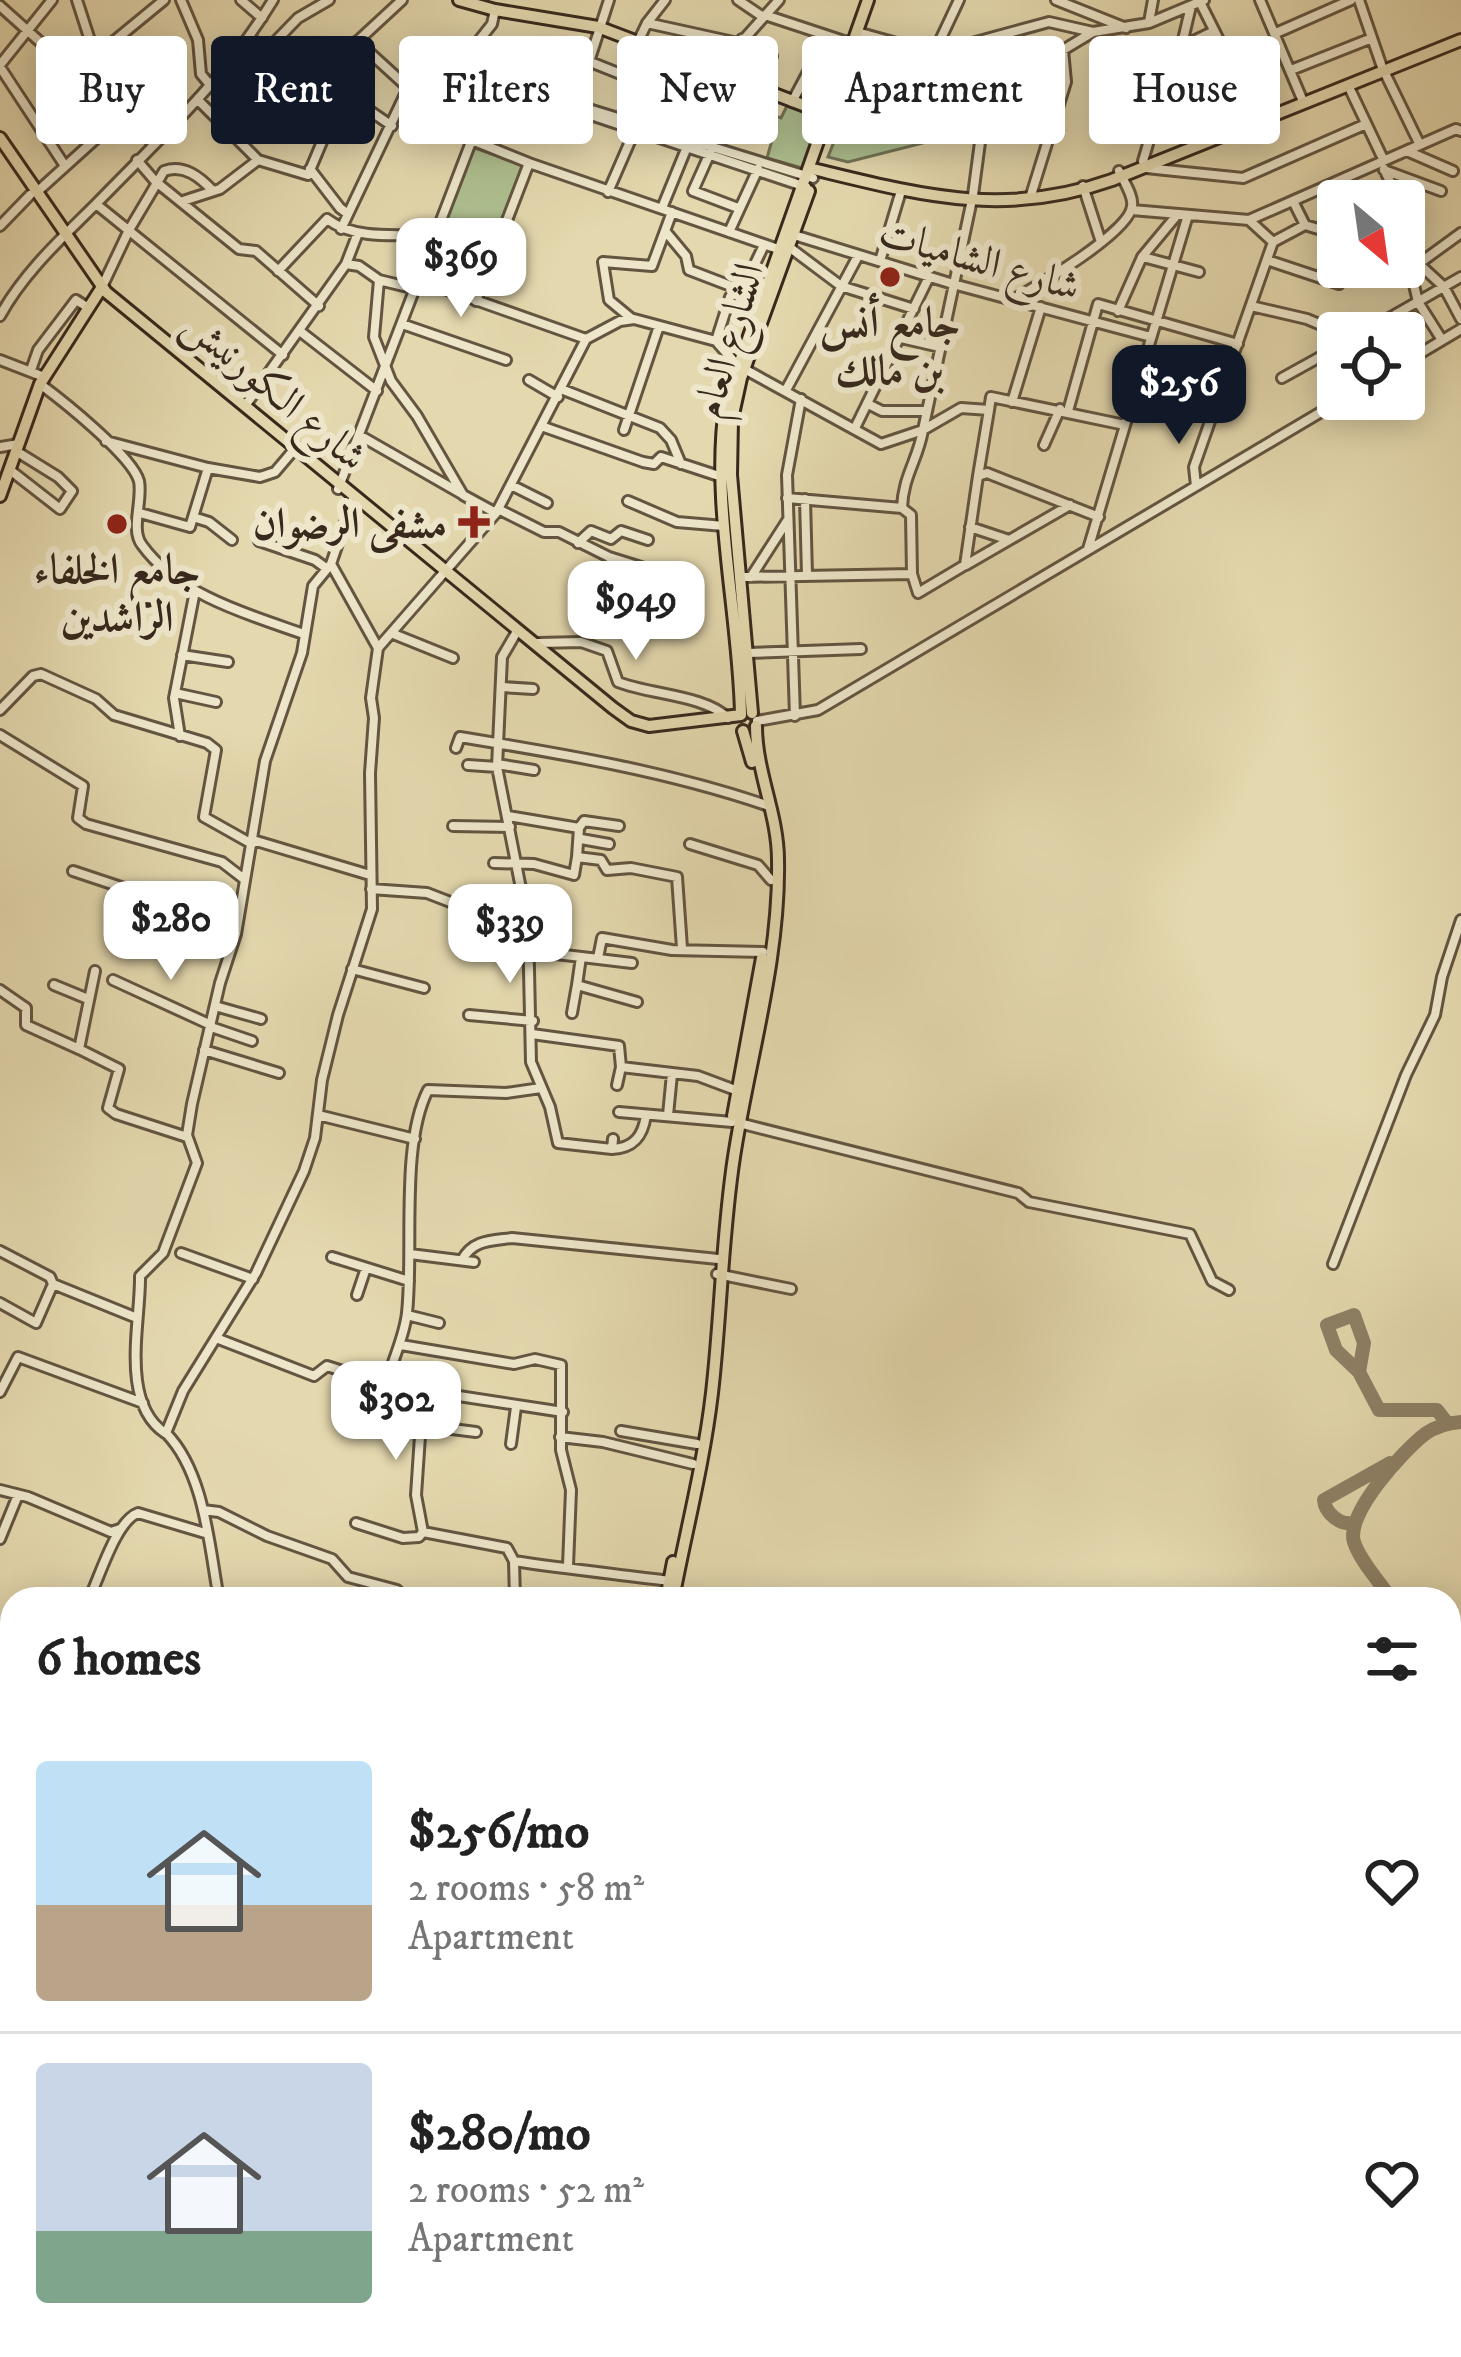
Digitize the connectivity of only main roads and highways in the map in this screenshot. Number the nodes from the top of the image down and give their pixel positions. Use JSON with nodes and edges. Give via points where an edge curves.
{"nodes":[{"id":1,"x":459,"y":0,"type":"edge"},
{"id":2,"x":871,"y":0,"type":"edge"},
{"id":3,"x":859,"y":36,"type":"edge"},
{"id":4,"x":1461,"y":37,"type":"edge"},
{"id":5,"x":1383,"y":69,"type":"junction"},
{"id":6,"x":1303,"y":101,"type":"junction"},
{"id":7,"x":802,"y":105,"type":"edge"},
{"id":8,"x":0,"y":138,"type":"edge"},
{"id":9,"x":821,"y":144,"type":"edge"},
{"id":10,"x":0,"y":148,"type":"edge"},
{"id":11,"x":808,"y":174,"type":"junction"},
{"id":12,"x":1084,"y":187,"type":"junction"},
{"id":13,"x":33,"y":194,"type":"junction"},
{"id":14,"x":972,"y":198,"type":"junction"},
{"id":15,"x":788,"y":245,"type":"junction"},
{"id":16,"x":100,"y":290,"type":"junction"},
{"id":17,"x":741,"y":367,"type":"junction"},
{"id":18,"x":339,"y":486,"type":"junction"},
{"id":19,"x":0,"y":496,"type":"edge"},
{"id":20,"x":443,"y":572,"type":"junction"},
{"id":21,"x":744,"y":650,"type":"junction"},
{"id":22,"x":745,"y":721,"type":"junction"},
{"id":23,"x":772,"y":885,"type":"junction"},
{"id":24,"x":746,"y":1068,"type":"junction"},
{"id":25,"x":736,"y":1123,"type":"junction"},
{"id":26,"x":720,"y":1274,"type":"junction"},
{"id":27,"x":705,"y":1417,"type":"junction"},
{"id":28,"x":682,"y":1536,"type":"junction"},
{"id":29,"x":669,"y":1587,"type":"edge"},
{"id":30,"x":671,"y":1587,"type":"edge"}],
"edges":[{"from":1,"to":7,"type":"main road","via":[[598,27]]},
{"from":2,"to":3,"type":"main road","name":"الشارع العام"},
{"from":4,"to":5,"type":"main road"},
{"from":5,"to":6,"type":"main road"},
{"from":5,"to":6,"type":"main road"},
{"from":6,"to":12,"type":"main road"},
{"from":8,"to":13,"type":"main road","name":"شارع الكورنيش"},
{"from":9,"to":11,"type":"main road","name":"الشارع العام"},
{"from":10,"to":13,"type":"main road","name":"شارع الكورنيش"},
{"from":11,"to":14,"type":"main road"},
{"from":11,"to":14,"type":"main road"},
{"from":11,"to":15,"type":"main road","name":"الشارع العام"},
{"from":11,"to":15,"type":"main road","name":"الشارع العام"},
{"from":12,"to":14,"type":"main road"},
{"from":12,"to":14,"type":"main road","via":[[1032,199]]},
{"from":13,"to":16,"type":"main road","name":"شارع الكورنيش"},
{"from":15,"to":17,"type":"main road","name":"الشارع العام"},
{"from":16,"to":18,"type":"main road","name":"شارع الكورنيش"},
{"from":16,"to":18,"type":"main road","name":"شارع الكورنيش"},
{"from":16,"to":19,"type":"main road","via":[[42,380]]},
{"from":17,"to":21,"type":"main road","name":"الشارع العام","via":[[730,446],[746,577]]},
{"from":17,"to":21,"type":"main road","name":"الشارع العام","via":[[722,430]]},
{"from":18,"to":20,"type":"main road","name":"شارع الكورنيش"},
{"from":20,"to":22,"type":"main road","name":"شارع الكورنيش","via":[[640,725]]},
{"from":20,"to":22,"type":"main road","name":"شارع الكورنيش","via":[[637,729]]},
{"from":21,"to":22,"type":"main road","name":"الشارع العام"},
{"from":22,"to":23,"type":"main road","via":[[766,805]]},
{"from":22,"to":23,"type":"main road","via":[[771,804],[778,857]]},
{"from":23,"to":24,"type":"main road"},
{"from":23,"to":24,"type":"main road","via":[[766,985]]},
{"from":24,"to":25,"type":"main road"},
{"from":24,"to":25,"type":"main road"},
{"from":25,"to":26,"type":"main road"},
{"from":25,"to":26,"type":"main road"},
{"from":26,"to":27,"type":"main road"},
{"from":27,"to":28,"type":"main road"},
{"from":27,"to":28,"type":"main road"},
{"from":28,"to":29,"type":"main road"},
{"from":28,"to":30,"type":"main road"}]}
